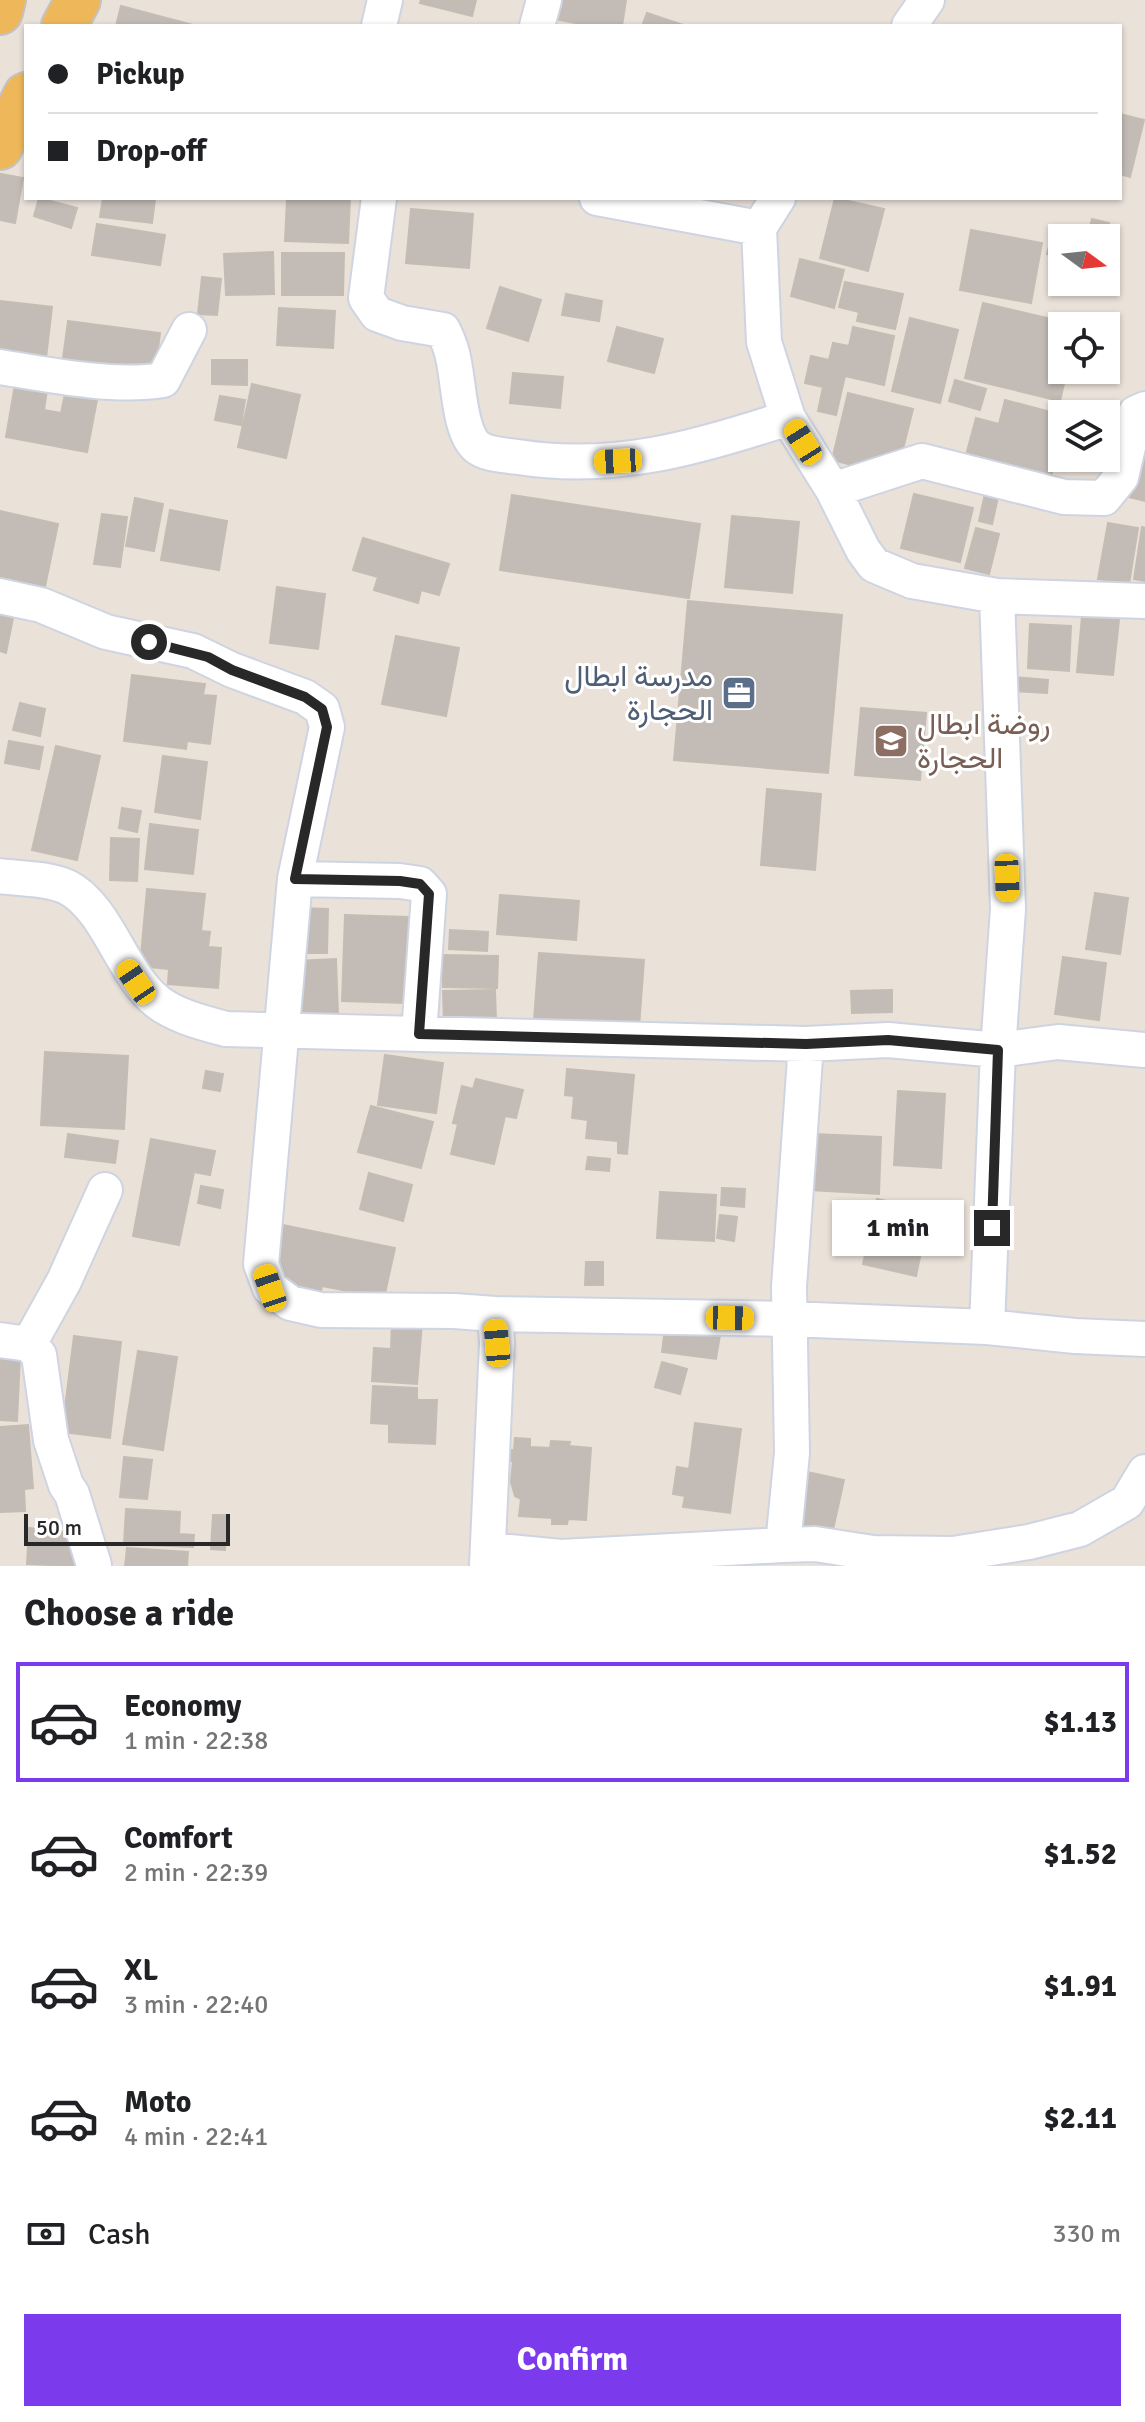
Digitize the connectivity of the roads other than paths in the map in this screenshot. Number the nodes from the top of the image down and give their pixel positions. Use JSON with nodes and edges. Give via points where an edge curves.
{"nodes":[{"id":1,"x":3,"y":0,"type":"edge"},
{"id":2,"x":78,"y":0,"type":"edge"},
{"id":3,"x":385,"y":0,"type":"edge"},
{"id":4,"x":544,"y":0,"type":"edge"},
{"id":5,"x":927,"y":0,"type":"edge"},
{"id":6,"x":0,"y":12,"type":"edge"},
{"id":7,"x":65,"y":24,"type":"edge"},
{"id":8,"x":379,"y":24,"type":"edge"},
{"id":9,"x":538,"y":24,"type":"edge"},
{"id":10,"x":910,"y":24,"type":"edge"},
{"id":11,"x":24,"y":101,"type":"edge"},
{"id":12,"x":10,"y":141,"type":"edge"},
{"id":13,"x":379,"y":200,"type":"edge"},
{"id":14,"x":608,"y":200,"type":"edge"},
{"id":15,"x":777,"y":200,"type":"edge"},
{"id":16,"x":759,"y":228,"type":"junction"},
{"id":17,"x":189,"y":330,"type":"dead end"},
{"id":18,"x":0,"y":367,"type":"edge"},
{"id":19,"x":1145,"y":409,"type":"edge"},
{"id":20,"x":788,"y":418,"type":"junction"},
{"id":21,"x":833,"y":490,"type":"junction"},
{"id":22,"x":0,"y":596,"type":"edge"},
{"id":23,"x":997,"y":596,"type":"junction"},
{"id":24,"x":1145,"y":601,"type":"edge"},
{"id":25,"x":0,"y":876,"type":"edge"},
{"id":26,"x":295,"y":879,"type":"junction"},
{"id":27,"x":283,"y":1032,"type":"junction"},
{"id":28,"x":419,"y":1034,"type":"junction"},
{"id":29,"x":806,"y":1044,"type":"junction"},
{"id":30,"x":998,"y":1050,"type":"junction"},
{"id":31,"x":1145,"y":1050,"type":"edge"},
{"id":32,"x":105,"y":1190,"type":"dead end"},
{"id":33,"x":495,"y":1314,"type":"junction"},
{"id":34,"x":789,"y":1319,"type":"junction"},
{"id":35,"x":987,"y":1327,"type":"junction"},
{"id":36,"x":1145,"y":1339,"type":"edge"},
{"id":37,"x":14,"y":1342,"type":"edge"},
{"id":38,"x":1145,"y":1472,"type":"edge"},
{"id":39,"x":783,"y":1545,"type":"junction"},
{"id":40,"x":488,"y":1558,"type":"edge"},
{"id":41,"x":94,"y":1565,"type":"edge"}],
"edges":[{"from":1,"to":6,"type":"main road"},
{"from":2,"to":7,"type":"main road"},
{"from":3,"to":8,"type":"street"},
{"from":4,"to":9,"type":"street"},
{"from":5,"to":10,"type":"street"},
{"from":11,"to":12,"type":"main road"},
{"from":13,"to":20,"type":"street","via":[[366,298],[377,314],[443,330],[468,435],[477,447],[554,462],[618,461]]},
{"from":14,"to":16,"type":"street"},
{"from":15,"to":16,"type":"street"},
{"from":16,"to":20,"type":"street","via":[[764,342]]},
{"from":17,"to":18,"type":"street","via":[[163,380],[102,380]]},
{"from":19,"to":21,"type":"street","via":[[1136,413],[1121,477],[1104,498],[1064,497],[922,461]]},
{"from":20,"to":21,"type":"street"},
{"from":21,"to":23,"type":"street","via":[[874,565],[912,581]]},
{"from":22,"to":26,"type":"street","via":[[41,605],[106,632],[193,651],[322,709],[327,727]]},
{"from":23,"to":24,"type":"street"},
{"from":23,"to":30,"type":"street","via":[[1008,909]]},
{"from":25,"to":27,"type":"street","via":[[49,882],[75,892],[94,912],[136,982],[155,1001],[226,1029]]},
{"from":26,"to":27,"type":"street"},
{"from":26,"to":28,"type":"street","via":[[400,881],[420,884],[429,894]]},
{"from":27,"to":28,"type":"street"},
{"from":27,"to":33,"type":"street","via":[[261,1264],[270,1288],[290,1303],[321,1310]]},
{"from":28,"to":29,"type":"street"},
{"from":29,"to":30,"type":"street","via":[[888,1040]]},
{"from":29,"to":34,"type":"street"},
{"from":30,"to":31,"type":"street","via":[[1058,1042]]},
{"from":30,"to":35,"type":"street"},
{"from":32,"to":37,"type":"street","via":[[64,1281]]},
{"from":33,"to":34,"type":"street"},
{"from":33,"to":40,"type":"street"},
{"from":34,"to":35,"type":"street"},
{"from":34,"to":39,"type":"street","via":[[792,1453]]},
{"from":35,"to":36,"type":"street"},
{"from":37,"to":41,"type":"street","via":[[39,1355],[51,1440]]},
{"from":38,"to":39,"type":"street","via":[[1127,1502],[1080,1529],[1029,1542],[953,1554]]},
{"from":39,"to":40,"type":"street"}]}
